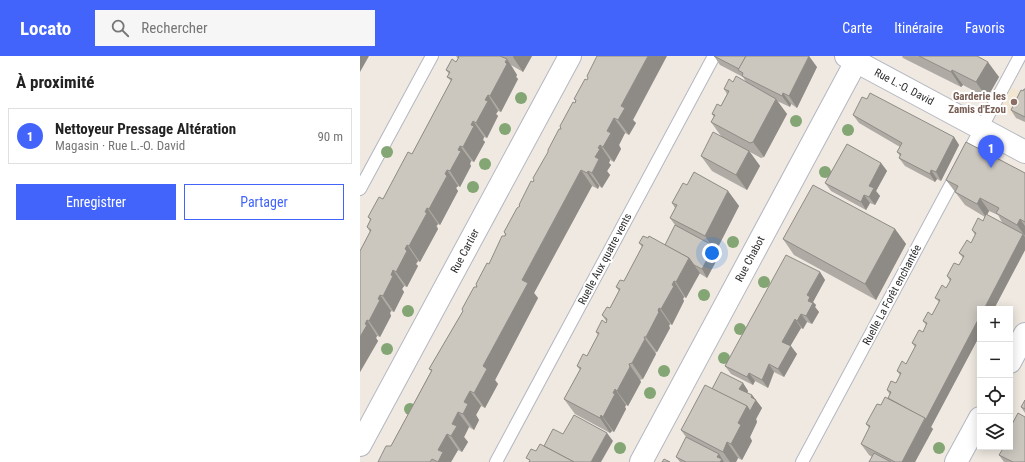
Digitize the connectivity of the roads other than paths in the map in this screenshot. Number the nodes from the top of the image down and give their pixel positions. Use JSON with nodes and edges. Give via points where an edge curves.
{"nodes":[{"id":1,"x":432,"y":56,"type":"edge"},
{"id":2,"x":570,"y":56,"type":"edge"},
{"id":3,"x":714,"y":56,"type":"edge"},
{"id":4,"x":1020,"y":56,"type":"edge"},
{"id":5,"x":854,"y":58,"type":"edge"},
{"id":6,"x":981,"y":128,"type":"junction"},
{"id":7,"x":1025,"y":152,"type":"edge"},
{"id":8,"x":360,"y":189,"type":"edge"},
{"id":9,"x":1025,"y":334,"type":"edge"},
{"id":10,"x":1013,"y":356,"type":"edge"},
{"id":11,"x":977,"y":424,"type":"edge"},
{"id":12,"x":360,"y":445,"type":"edge"},
{"id":13,"x":496,"y":462,"type":"edge"},
{"id":14,"x":641,"y":462,"type":"edge"},
{"id":15,"x":802,"y":462,"type":"edge"},
{"id":16,"x":956,"y":462,"type":"edge"}],
"edges":[{"from":1,"to":8,"type":"lane"},
{"from":2,"to":12,"type":"street","name":"Rue Cartier"},
{"from":3,"to":13,"type":"lane","name":"Ruelle Aux quatre vents"},
{"from":4,"to":6,"type":"lane","name":"Ruelle La Forêt enchantée"},
{"from":5,"to":6,"type":"street","name":"Rue L.-O. David"},
{"from":5,"to":14,"type":"street","name":"Rue Chabot"},
{"from":6,"to":7,"type":"street","name":"Rue L.-O. David"},
{"from":6,"to":15,"type":"lane","name":"Ruelle La Forêt enchantée"},
{"from":9,"to":10,"type":"street"},
{"from":11,"to":16,"type":"street"}]}
